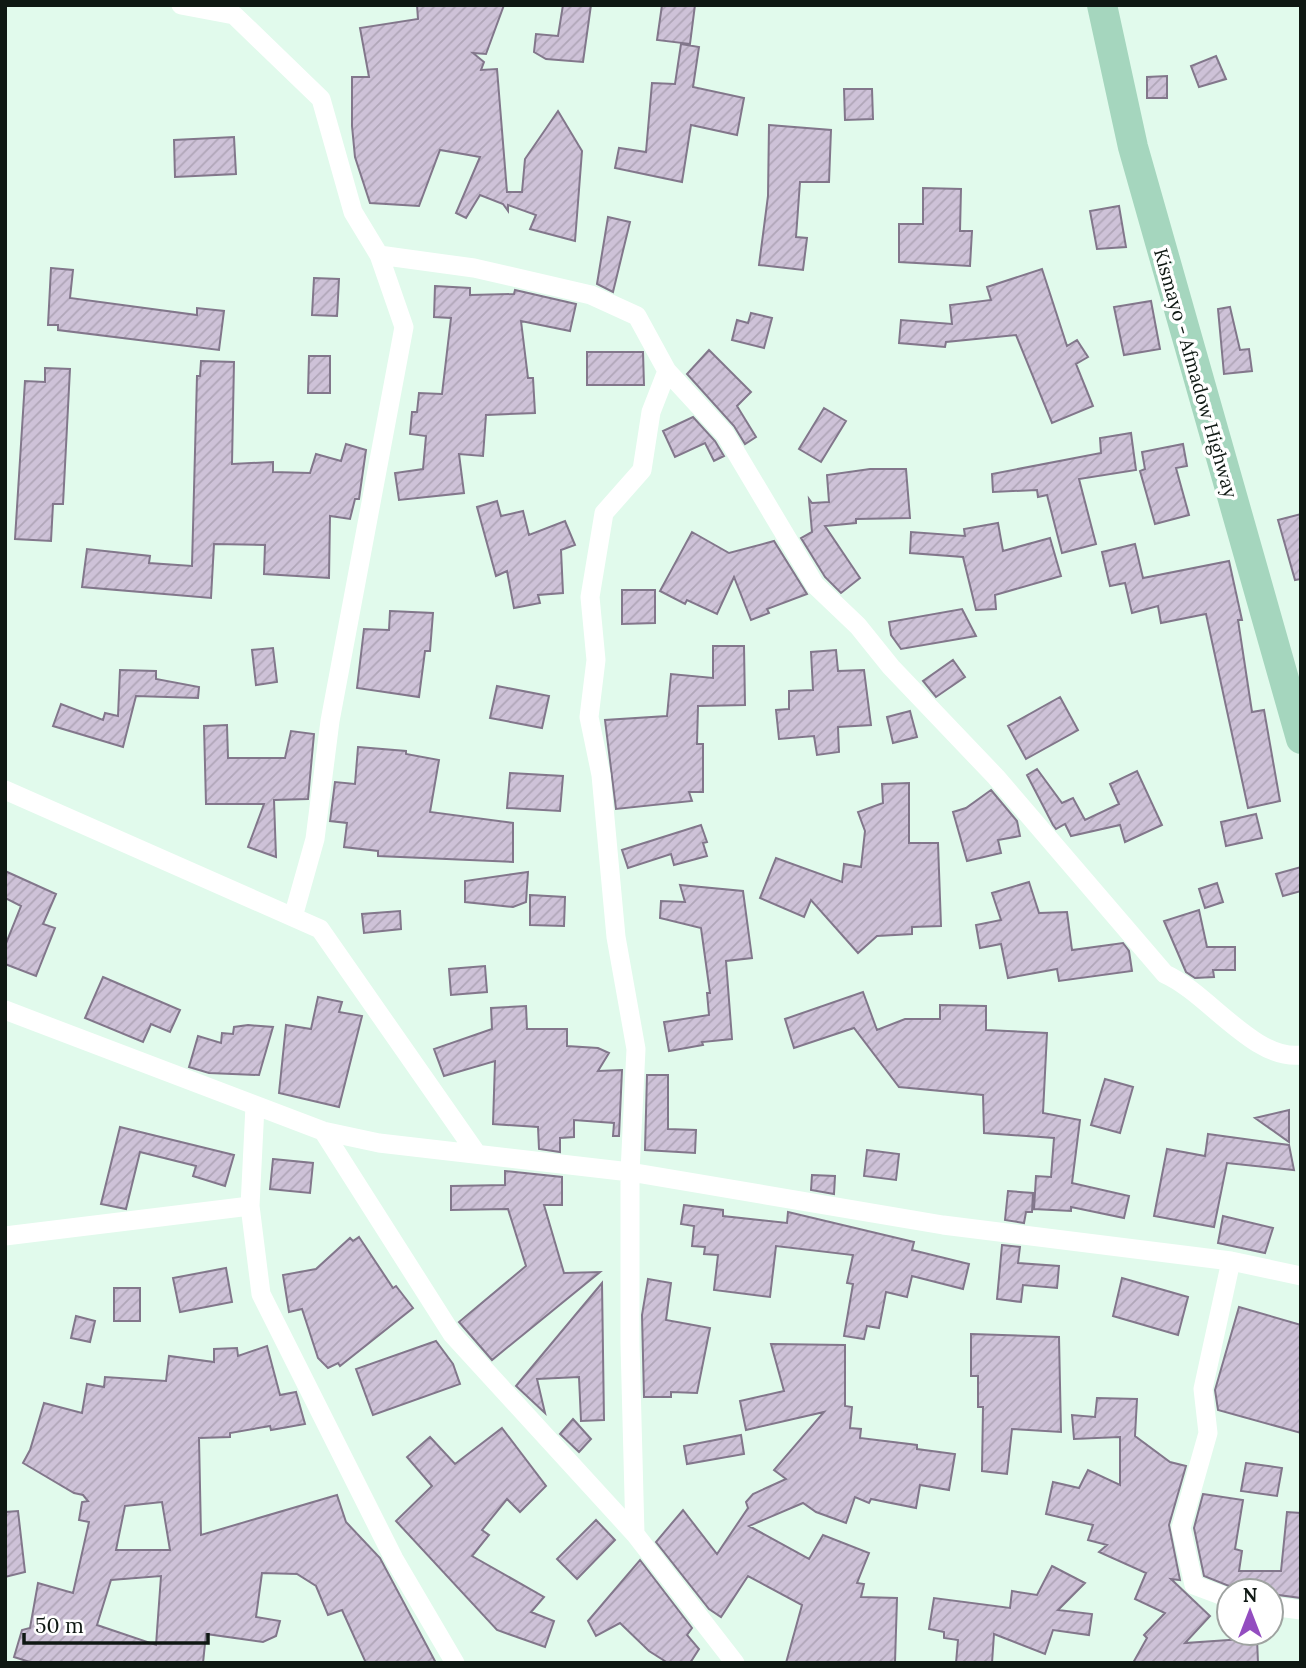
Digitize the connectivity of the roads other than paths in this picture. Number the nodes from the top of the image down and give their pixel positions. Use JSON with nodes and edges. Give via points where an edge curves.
{"nodes":[{"id":1,"x":181,"y":5,"type":"edge"},
{"id":2,"x":1102,"y":5,"type":"edge"},
{"id":3,"x":379,"y":255,"type":"junction"},
{"id":4,"x":667,"y":371,"type":"junction"},
{"id":5,"x":1301,"y":739,"type":"edge"},
{"id":6,"x":5,"y":790,"type":"edge"},
{"id":7,"x":293,"y":918,"type":"junction"},
{"id":8,"x":5,"y":1010,"type":"edge"},
{"id":9,"x":1301,"y":1055,"type":"edge"},
{"id":10,"x":255,"y":1106,"type":"junction"},
{"id":11,"x":323,"y":1131,"type":"junction"},
{"id":12,"x":477,"y":1154,"type":"junction"},
{"id":13,"x":630,"y":1172,"type":"junction"},
{"id":14,"x":250,"y":1206,"type":"junction"},
{"id":15,"x":5,"y":1236,"type":"edge"},
{"id":16,"x":1231,"y":1262,"type":"junction"},
{"id":17,"x":1301,"y":1276,"type":"edge"},
{"id":18,"x":635,"y":1534,"type":"junction"},
{"id":19,"x":1215,"y":1593,"type":"edge"},
{"id":20,"x":455,"y":1663,"type":"edge"},
{"id":21,"x":735,"y":1663,"type":"edge"}],
"edges":[{"from":1,"to":3,"type":"street","via":[[234,15],[321,99],[353,212]]},
{"from":2,"to":5,"type":"main road","name":"Kismayo - Afmadow Highway","via":[[1133,147]]},
{"from":3,"to":4,"type":"street","via":[[474,268],[591,295],[637,316]]},
{"from":3,"to":7,"type":"street","via":[[404,327],[330,721],[315,839]]},
{"from":4,"to":9,"type":"street","via":[[725,434],[815,585],[996,778],[1165,974],[1185,982],[1264,1048],[1286,1057]]},
{"from":4,"to":13,"type":"street","via":[[650,412],[642,470],[604,513],[590,597],[596,660],[589,717],[601,775],[616,937],[636,1049]]},
{"from":6,"to":7,"type":"street"},
{"from":7,"to":12,"type":"street","via":[[320,929]]},
{"from":8,"to":10,"type":"street"},
{"from":10,"to":11,"type":"street"},
{"from":10,"to":14,"type":"street"},
{"from":11,"to":12,"type":"street","via":[[379,1143]]},
{"from":11,"to":18,"type":"street","via":[[452,1334]]},
{"from":12,"to":13,"type":"street"},
{"from":13,"to":16,"type":"street","via":[[943,1225]]},
{"from":13,"to":18,"type":"street"},
{"from":14,"to":15,"type":"street"},
{"from":14,"to":20,"type":"street","via":[[261,1294],[394,1559]]},
{"from":16,"to":17,"type":"street"},
{"from":16,"to":19,"type":"street","via":[[1203,1389],[1208,1433],[1181,1528],[1194,1585]]},
{"from":18,"to":21,"type":"street"}]}
